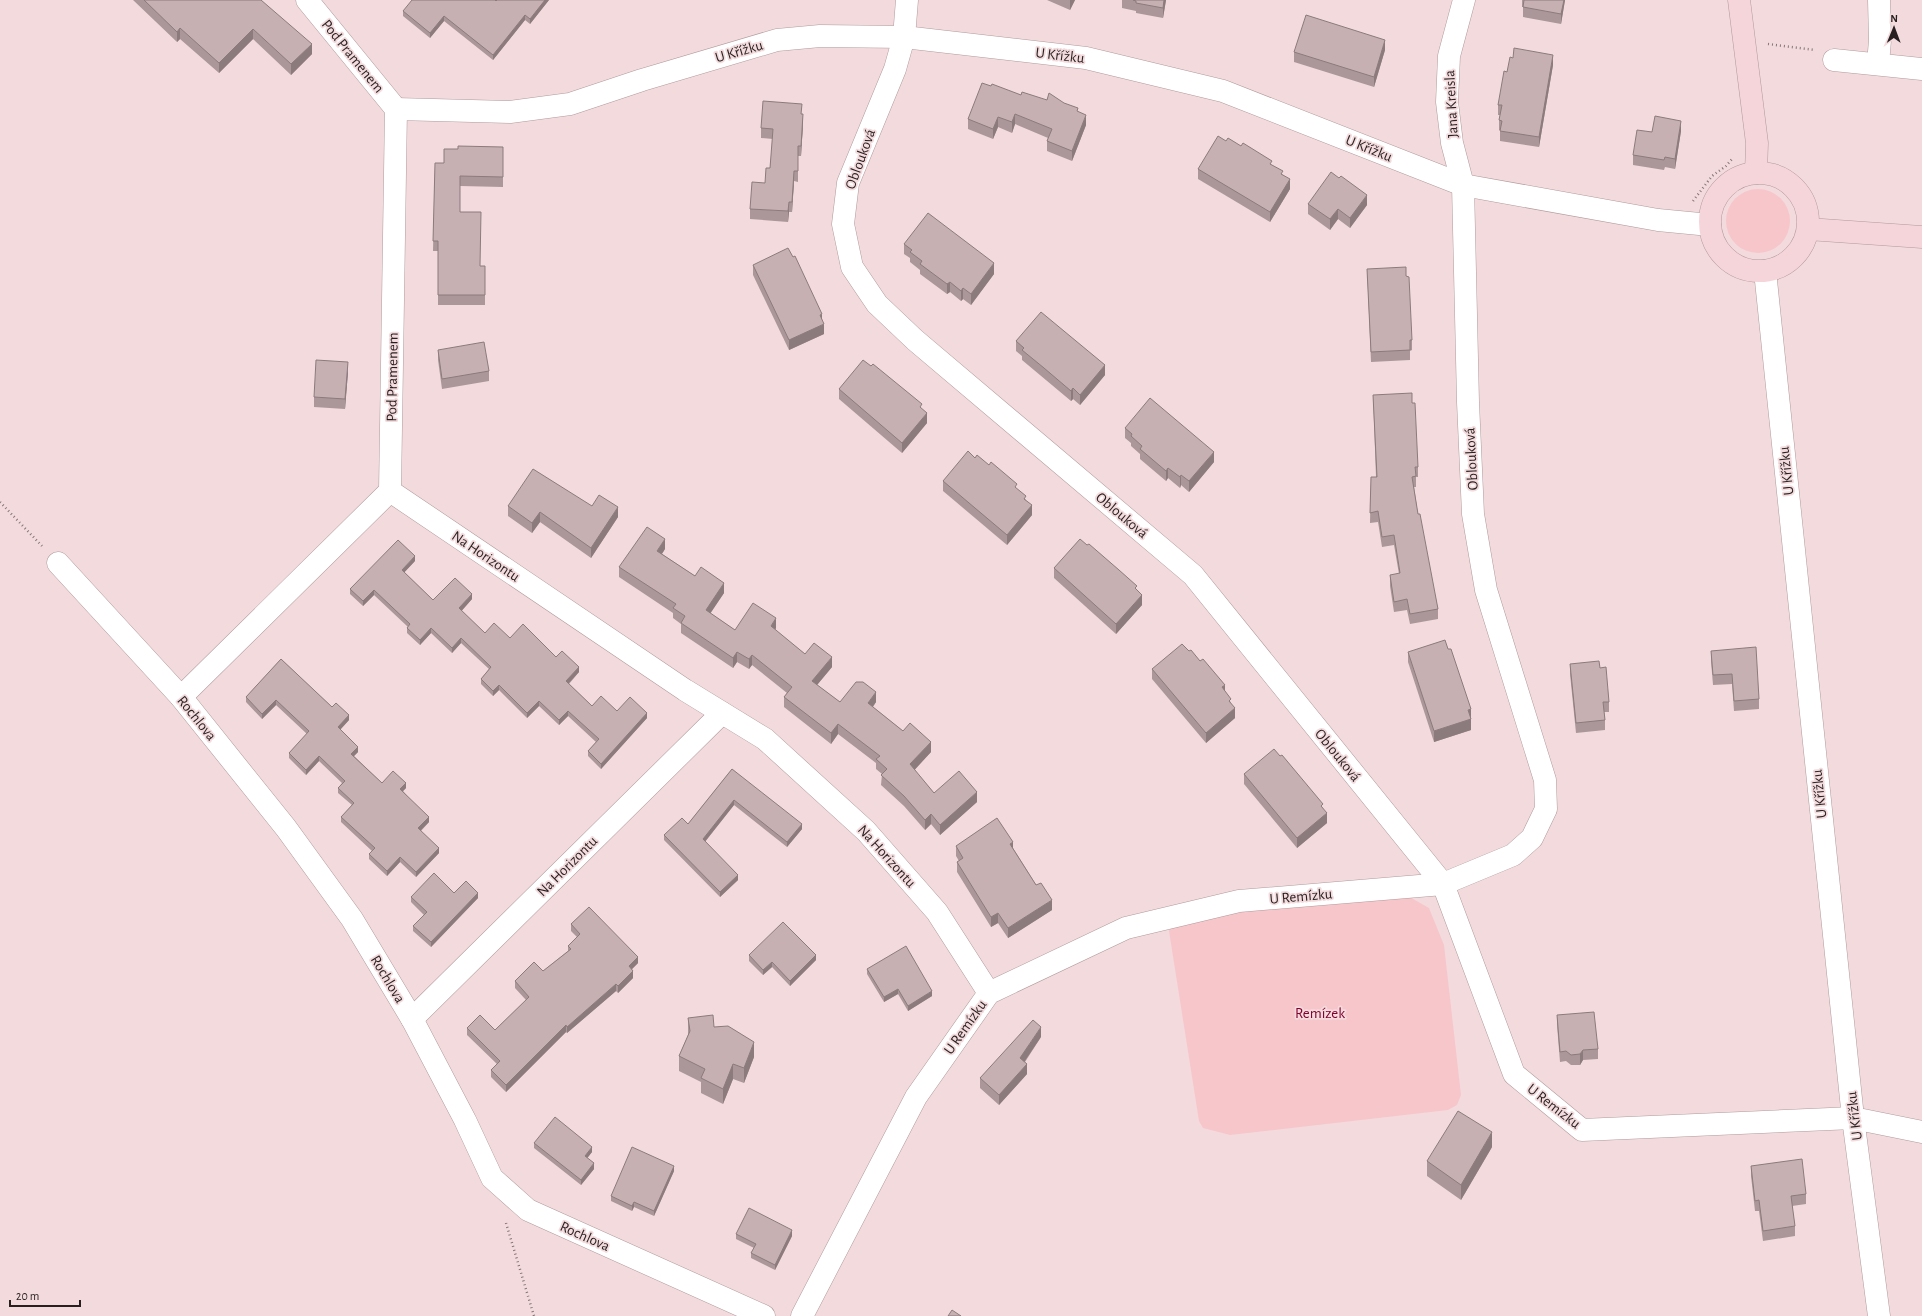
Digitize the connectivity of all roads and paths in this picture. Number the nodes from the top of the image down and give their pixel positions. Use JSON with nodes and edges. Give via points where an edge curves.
{"nodes":[{"id":1,"x":307,"y":0,"type":"edge"},
{"id":2,"x":907,"y":0,"type":"edge"},
{"id":3,"x":1464,"y":0,"type":"edge"},
{"id":4,"x":1739,"y":0,"type":"edge"},
{"id":5,"x":1879,"y":0,"type":"edge"},
{"id":6,"x":904,"y":37,"type":"junction"},
{"id":7,"x":1764,"y":44,"type":"dead end"},
{"id":8,"x":1834,"y":60,"type":"joint"},
{"id":9,"x":1878,"y":64,"type":"junction"},
{"id":10,"x":1922,"y":70,"type":"edge"},
{"id":11,"x":396,"y":110,"type":"junction"},
{"id":12,"x":1737,"y":153,"type":"dead end"},
{"id":13,"x":1756,"y":173,"type":"junction"},
{"id":14,"x":1463,"y":185,"type":"junction"},
{"id":15,"x":1690,"y":205,"type":"dead end"},
{"id":16,"x":1710,"y":225,"type":"junction"},
{"id":17,"x":1808,"y":229,"type":"junction"},
{"id":18,"x":1922,"y":237,"type":"edge"},
{"id":19,"x":1765,"y":271,"type":"junction"},
{"id":20,"x":390,"y":491,"type":"junction"},
{"id":21,"x":0,"y":502,"type":"edge"},
{"id":22,"x":58,"y":563,"type":"joint"},
{"id":23,"x":181,"y":697,"type":"junction"},
{"id":24,"x":722,"y":713,"type":"junction"},
{"id":25,"x":1443,"y":884,"type":"junction"},
{"id":26,"x":989,"y":993,"type":"junction"},
{"id":27,"x":412,"y":1019,"type":"junction"},
{"id":28,"x":1853,"y":1118,"type":"junction"},
{"id":29,"x":1922,"y":1132,"type":"edge"},
{"id":30,"x":506,"y":1221,"type":"dead end"},
{"id":31,"x":534,"y":1316,"type":"edge"},
{"id":32,"x":764,"y":1316,"type":"edge"},
{"id":33,"x":802,"y":1316,"type":"edge"},
{"id":34,"x":1879,"y":1316,"type":"edge"}],
"edges":[{"from":1,"to":11,"type":"street","name":"Pod Pramenem"},
{"from":2,"to":6,"type":"street"},
{"from":3,"to":14,"type":"street","name":"Jana Kreisla","via":[[1449,56],[1447,102],[1452,143]]},
{"from":4,"to":13,"type":"street","via":[[1757,143]]},
{"from":5,"to":9,"type":"street"},
{"from":6,"to":11,"type":"street","name":"U Křížku","via":[[820,36],[777,40],[570,104],[510,112]]},
{"from":6,"to":14,"type":"street","name":"U Křížku","via":[[1086,58],[1223,91]]},
{"from":6,"to":25,"type":"street","name":"Oblouková","via":[[894,69],[848,183],[843,224],[852,267],[877,304],[915,340],[1193,575]]},
{"from":7,"to":8,"type":"path","via":[[1822,51]]},
{"from":8,"to":9,"type":"street"},
{"from":9,"to":10,"type":"street"},
{"from":11,"to":20,"type":"street","name":"Pod Pramenem"},
{"from":12,"to":15,"type":"path","via":[[1726,166],[1712,176]]},
{"from":13,"to":16,"type":"street","via":[[1744,175],[1722,189],[1715,200]]},
{"from":13,"to":17,"type":"street","via":[[1784,179],[1796,188],[1804,200],[1808,214]]},
{"from":14,"to":16,"type":"street","name":"U Křížku","via":[[1658,220]]},
{"from":14,"to":25,"type":"street","name":"Oblouková","via":[[1473,514],[1486,590],[1545,780],[1546,809],[1532,838],[1513,855]]},
{"from":16,"to":19,"type":"street","via":[[1714,240],[1722,254],[1730,261],[1749,270]]},
{"from":17,"to":18,"type":"street"},
{"from":17,"to":19,"type":"street","via":[[1803,244],[1794,257],[1780,266]]},
{"from":19,"to":28,"type":"street","name":"U Křížku"},
{"from":20,"to":23,"type":"street"},
{"from":20,"to":24,"type":"street","name":"Na Horizontu"},
{"from":21,"to":22,"type":"path"},
{"from":22,"to":23,"type":"street","name":"Rochlova"},
{"from":23,"to":27,"type":"street","name":"Rochlova","via":[[286,828],[352,919]]},
{"from":24,"to":26,"type":"street","name":"Na Horizontu","via":[[765,739],[866,831],[937,912]]},
{"from":24,"to":27,"type":"street","name":"Na Horizontu"},
{"from":25,"to":26,"type":"street","name":"U Remízku","via":[[1239,901],[1134,926]]},
{"from":25,"to":28,"type":"street","name":"U Remízku","via":[[1514,1074],[1582,1130]]},
{"from":26,"to":33,"type":"street","name":"U Remízku","via":[[916,1097]]},
{"from":27,"to":32,"type":"street","name":"Rochlova","via":[[492,1178],[528,1210]]},
{"from":28,"to":29,"type":"street","name":"U Remízku"},
{"from":28,"to":34,"type":"street","name":"U Křížku"},
{"from":30,"to":31,"type":"path"}]}
